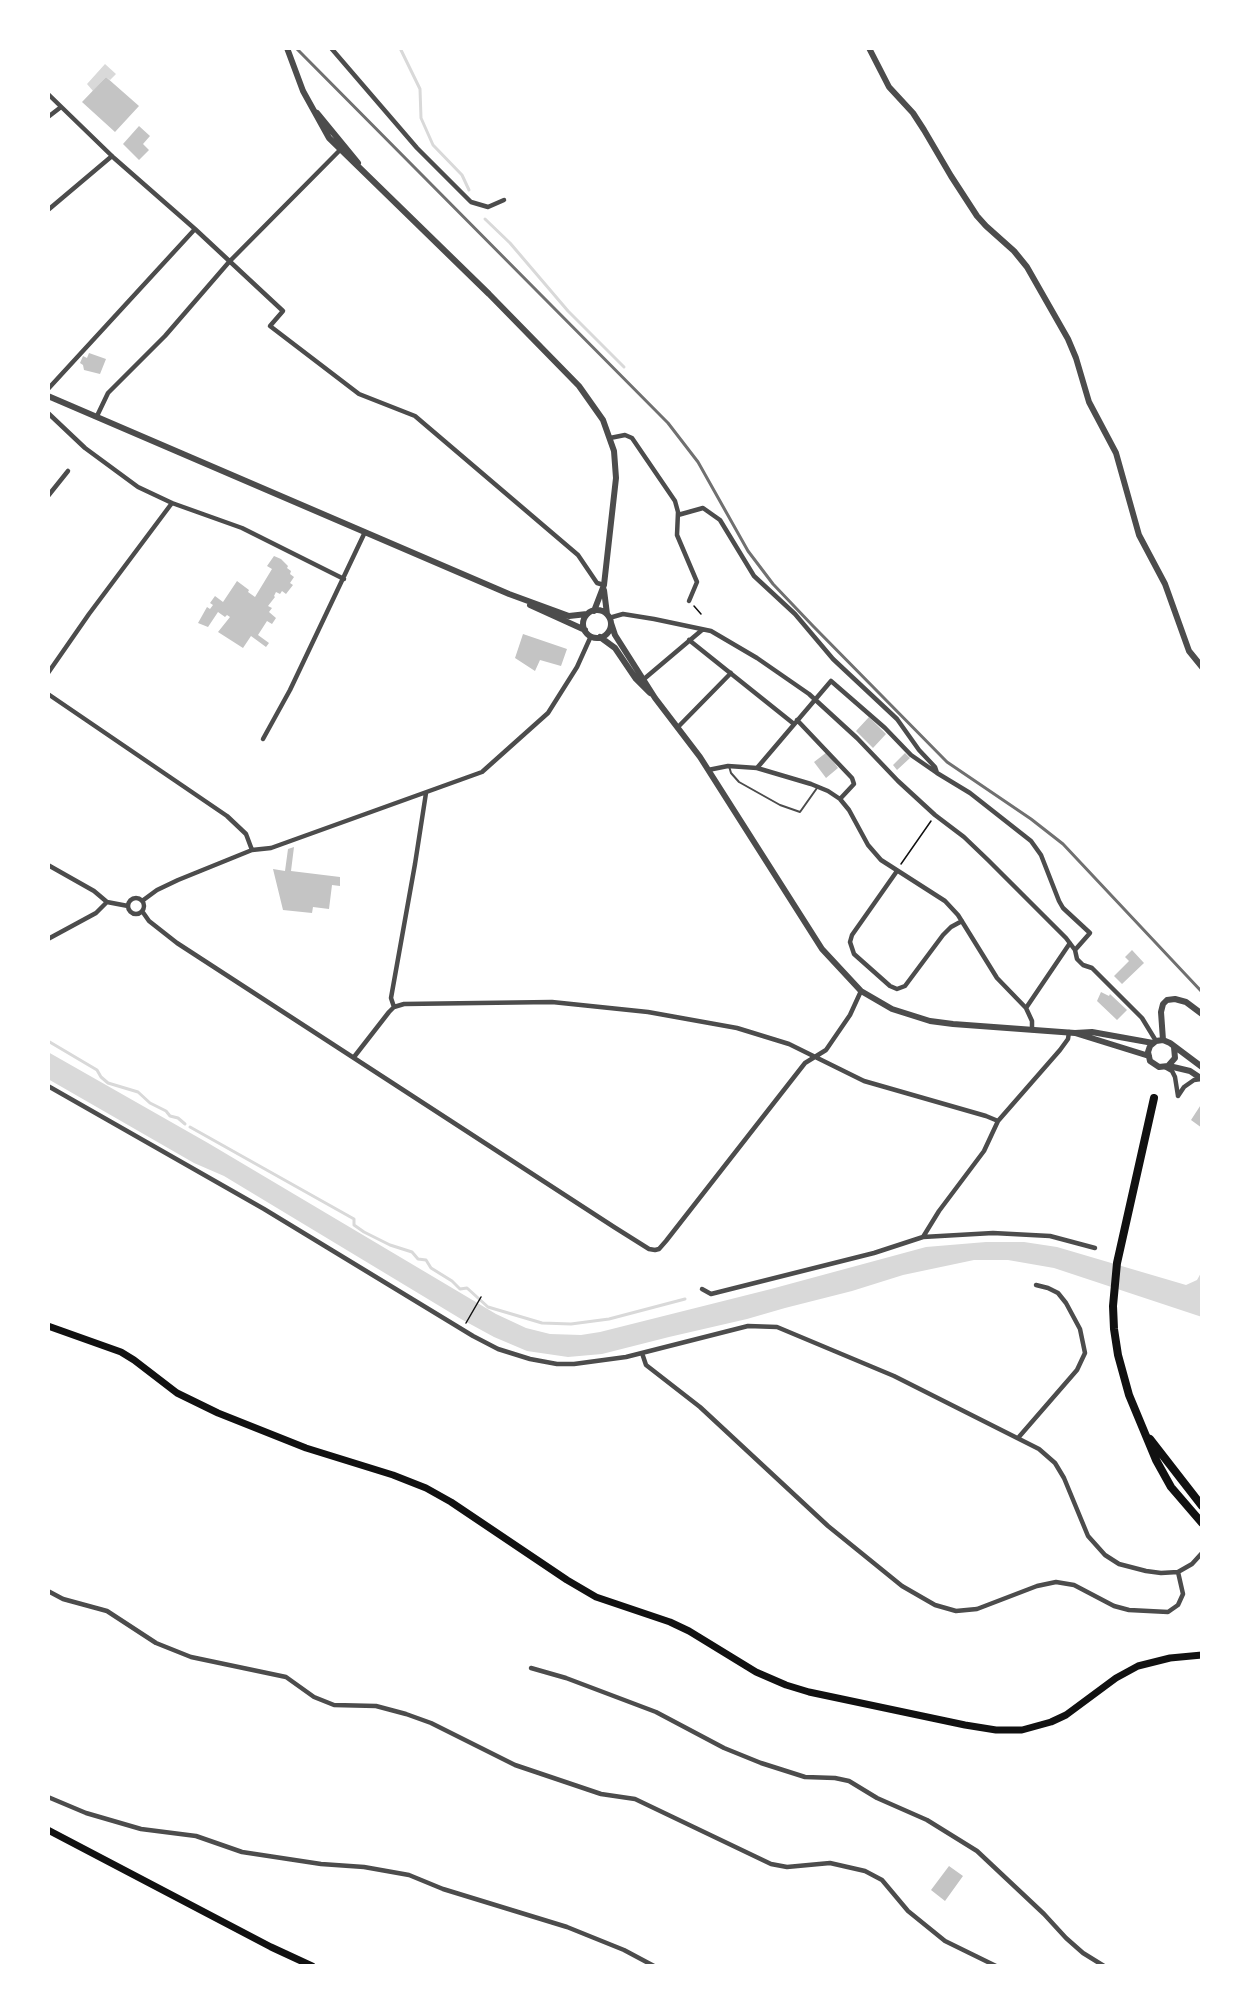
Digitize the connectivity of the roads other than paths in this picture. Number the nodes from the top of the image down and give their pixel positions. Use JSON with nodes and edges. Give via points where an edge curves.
{"nodes":[{"id":1,"x":287,"y":48,"type":"edge"},
{"id":2,"x":330,"y":48,"type":"edge"},
{"id":3,"x":869,"y":48,"type":"edge"},
{"id":4,"x":48,"y":94,"type":"edge"},
{"id":5,"x":61,"y":107,"type":"junction"},
{"id":6,"x":48,"y":117,"type":"edge"},
{"id":7,"x":342,"y":147,"type":"junction"},
{"id":8,"x":112,"y":156,"type":"junction"},
{"id":9,"x":504,"y":200,"type":"dead end"},
{"id":10,"x":48,"y":210,"type":"edge"},
{"id":11,"x":195,"y":229,"type":"junction"},
{"id":12,"x":229,"y":262,"type":"junction"},
{"id":13,"x":48,"y":389,"type":"edge"},
{"id":14,"x":48,"y":396,"type":"edge"},
{"id":15,"x":48,"y":413,"type":"edge"},
{"id":16,"x":97,"y":417,"type":"junction"},
{"id":17,"x":610,"y":438,"type":"junction"},
{"id":18,"x":68,"y":471,"type":"dead end"},
{"id":19,"x":48,"y":496,"type":"edge"},
{"id":20,"x":172,"y":503,"type":"junction"},
{"id":21,"x":678,"y":516,"type":"junction"},
{"id":22,"x":365,"y":532,"type":"junction"},
{"id":23,"x":344,"y":579,"type":"junction"},
{"id":24,"x":604,"y":586,"type":"junction"},
{"id":25,"x":509,"y":594,"type":"junction"},
{"id":26,"x":689,"y":601,"type":"road end"},
{"id":27,"x":594,"y":610,"type":"junction"},
{"id":28,"x":587,"y":614,"type":"junction"},
{"id":29,"x":609,"y":618,"type":"junction"},
{"id":30,"x":585,"y":630,"type":"junction"},
{"id":31,"x":702,"y":630,"type":"junction"},
{"id":32,"x":591,"y":636,"type":"junction"},
{"id":33,"x":600,"y":637,"type":"junction"},
{"id":34,"x":688,"y":640,"type":"junction"},
{"id":35,"x":1202,"y":667,"type":"edge"},
{"id":36,"x":48,"y":673,"type":"edge"},
{"id":37,"x":731,"y":673,"type":"junction"},
{"id":38,"x":644,"y":679,"type":"junction"},
{"id":39,"x":48,"y":694,"type":"edge"},
{"id":40,"x":655,"y":698,"type":"junction"},
{"id":41,"x":815,"y":699,"type":"junction"},
{"id":42,"x":796,"y":722,"type":"junction"},
{"id":43,"x":678,"y":727,"type":"junction"},
{"id":44,"x":263,"y":738,"type":"dead end"},
{"id":45,"x":729,"y":766,"type":"junction"},
{"id":46,"x":757,"y":768,"type":"junction"},
{"id":47,"x":708,"y":770,"type":"junction"},
{"id":48,"x":937,"y":773,"type":"junction"},
{"id":49,"x":818,"y":787,"type":"junction"},
{"id":50,"x":426,"y":793,"type":"junction"},
{"id":51,"x":840,"y":799,"type":"junction"},
{"id":52,"x":252,"y":850,"type":"junction"},
{"id":53,"x":48,"y":865,"type":"edge"},
{"id":54,"x":897,"y":871,"type":"junction"},
{"id":55,"x":141,"y":901,"type":"junction"},
{"id":56,"x":107,"y":902,"type":"junction"},
{"id":57,"x":128,"y":906,"type":"junction"},
{"id":58,"x":142,"y":911,"type":"junction"},
{"id":59,"x":962,"y":921,"type":"junction"},
{"id":60,"x":48,"y":939,"type":"edge"},
{"id":61,"x":1070,"y":944,"type":"junction"},
{"id":62,"x":1076,"y":950,"type":"junction"},
{"id":63,"x":861,"y":991,"type":"junction"},
{"id":64,"x":394,"y":1007,"type":"junction"},
{"id":65,"x":1026,"y":1008,"type":"junction"},
{"id":66,"x":1202,"y":1014,"type":"edge"},
{"id":67,"x":1032,"y":1030,"type":"junction"},
{"id":68,"x":1072,"y":1033,"type":"junction"},
{"id":69,"x":1163,"y":1040,"type":"junction"},
{"id":70,"x":1154,"y":1042,"type":"junction"},
{"id":71,"x":1174,"y":1047,"type":"junction"},
{"id":72,"x":817,"y":1056,"type":"junction"},
{"id":73,"x":1149,"y":1056,"type":"junction"},
{"id":74,"x":354,"y":1057,"type":"junction"},
{"id":75,"x":1167,"y":1066,"type":"junction"},
{"id":76,"x":1202,"y":1067,"type":"edge"},
{"id":77,"x":1202,"y":1079,"type":"edge"},
{"id":78,"x":48,"y":1086,"type":"edge"},
{"id":79,"x":1154,"y":1098,"type":"dead end"},
{"id":80,"x":998,"y":1121,"type":"junction"},
{"id":81,"x":923,"y":1237,"type":"junction"},
{"id":82,"x":1095,"y":1248,"type":"dead end"},
{"id":83,"x":1036,"y":1285,"type":"dead end"},
{"id":84,"x":702,"y":1289,"type":"dead end"},
{"id":85,"x":48,"y":1326,"type":"edge"},
{"id":86,"x":642,"y":1353,"type":"junction"},
{"id":87,"x":1140,"y":1422,"type":"junction"},
{"id":88,"x":1018,"y":1438,"type":"junction"},
{"id":89,"x":1202,"y":1506,"type":"edge"},
{"id":90,"x":1201,"y":1523,"type":"edge"},
{"id":91,"x":1202,"y":1553,"type":"edge"},
{"id":92,"x":1178,"y":1572,"type":"junction"},
{"id":93,"x":48,"y":1591,"type":"edge"},
{"id":94,"x":1202,"y":1655,"type":"edge"},
{"id":95,"x":531,"y":1668,"type":"dead end"},
{"id":96,"x":48,"y":1797,"type":"edge"},
{"id":97,"x":48,"y":1830,"type":"edge"},
{"id":98,"x":312,"y":1966,"type":"edge"},
{"id":99,"x":654,"y":1966,"type":"edge"},
{"id":100,"x":996,"y":1966,"type":"edge"},
{"id":101,"x":1104,"y":1966,"type":"edge"}],
"edges":[{"from":1,"to":7,"type":"street","via":[[312,108]]},
{"from":2,"to":9,"type":"street","via":[[417,148],[471,202],[488,207]]},
{"from":3,"to":35,"type":"street","via":[[890,87],[924,130],[977,216],[1027,267],[1068,339],[1089,402],[1116,453],[1139,535],[1165,584],[1189,651]]},
{"from":4,"to":5,"type":"street"},
{"from":5,"to":6,"type":"street"},
{"from":5,"to":8,"type":"street"},
{"from":7,"to":12,"type":"street"},
{"from":7,"to":17,"type":"street","via":[[579,386],[596,408]]},
{"from":8,"to":10,"type":"street"},
{"from":8,"to":11,"type":"street"},
{"from":11,"to":12,"type":"street"},
{"from":11,"to":13,"type":"street"},
{"from":12,"to":16,"type":"street","via":[[165,336],[108,393]]},
{"from":12,"to":24,"type":"street","via":[[283,311],[270,326],[359,394],[422,421],[578,555]]},
{"from":14,"to":16,"type":"street"},
{"from":15,"to":20,"type":"street","via":[[85,448],[138,487]]},
{"from":16,"to":22,"type":"street"},
{"from":17,"to":21,"type":"street","via":[[632,438],[675,501]]},
{"from":17,"to":24,"type":"street","via":[[616,477]]},
{"from":18,"to":19,"type":"street"},
{"from":20,"to":23,"type":"street","via":[[242,528]]},
{"from":20,"to":36,"type":"street"},
{"from":21,"to":26,"type":"street","via":[[677,535],[697,582]]},
{"from":21,"to":48,"type":"street","via":[[703,508],[720,520],[754,576],[897,719]]},
{"from":22,"to":23,"type":"street"},
{"from":22,"to":25,"type":"street"},
{"from":23,"to":44,"type":"street"},
{"from":24,"to":27,"type":"street"},
{"from":24,"to":29,"type":"street"},
{"from":25,"to":28,"type":"street","via":[[569,616]]},
{"from":25,"to":30,"type":"street"},
{"from":27,"to":28,"type":"street"},
{"from":27,"to":29,"type":"street"},
{"from":28,"to":30,"type":"street"},
{"from":29,"to":31,"type":"street","via":[[622,614]]},
{"from":29,"to":33,"type":"street","via":[[608,632]]},
{"from":29,"to":38,"type":"street","via":[[615,635]]},
{"from":30,"to":32,"type":"street"},
{"from":31,"to":34,"type":"street"},
{"from":31,"to":41,"type":"street","via":[[711,631],[757,658]]},
{"from":32,"to":33,"type":"street"},
{"from":32,"to":50,"type":"street","via":[[577,667],[543,718],[484,770]]},
{"from":33,"to":40,"type":"street","via":[[615,648]]},
{"from":34,"to":37,"type":"street"},
{"from":34,"to":38,"type":"street"},
{"from":37,"to":42,"type":"street"},
{"from":37,"to":43,"type":"street"},
{"from":38,"to":40,"type":"street"},
{"from":39,"to":52,"type":"street","via":[[227,816],[246,834]]},
{"from":40,"to":43,"type":"street"},
{"from":41,"to":42,"type":"street"},
{"from":41,"to":48,"type":"street","via":[[831,681],[911,756]]},
{"from":41,"to":61,"type":"street","via":[[898,781],[964,837]]},
{"from":42,"to":46,"type":"street"},
{"from":42,"to":51,"type":"street","via":[[852,778],[854,784]]},
{"from":43,"to":47,"type":"street"},
{"from":45,"to":46,"type":"street"},
{"from":45,"to":47,"type":"street"},
{"from":45,"to":49,"type":"lane","via":[[737,780],[800,812]]},
{"from":46,"to":49,"type":"street"},
{"from":47,"to":63,"type":"street","via":[[822,949]]},
{"from":48,"to":62,"type":"street","via":[[970,793],[1031,841],[1063,908],[1090,933]]},
{"from":49,"to":51,"type":"street"},
{"from":50,"to":52,"type":"street","via":[[271,848]]},
{"from":50,"to":64,"type":"street","via":[[392,990]]},
{"from":51,"to":54,"type":"street","via":[[868,845]]},
{"from":52,"to":55,"type":"street","via":[[178,880]]},
{"from":53,"to":56,"type":"street"},
{"from":54,"to":59,"type":"street","via":[[946,902]]},
{"from":54,"to":59,"type":"street","via":[[850,942],[852,951],[894,989],[905,986],[951,927]]},
{"from":55,"to":57,"type":"street","via":[[133,898]]},
{"from":55,"to":58,"type":"street"},
{"from":56,"to":57,"type":"street"},
{"from":56,"to":60,"type":"street","via":[[96,913]]},
{"from":57,"to":58,"type":"street","via":[[134,914]]},
{"from":58,"to":74,"type":"street","via":[[177,943]]},
{"from":59,"to":65,"type":"street","via":[[997,978]]},
{"from":61,"to":62,"type":"street"},
{"from":61,"to":65,"type":"street"},
{"from":62,"to":70,"type":"street","via":[[1077,959],[1092,968],[1142,1018]]},
{"from":63,"to":67,"type":"street","via":[[892,1009],[919,1018]]},
{"from":63,"to":72,"type":"street","via":[[850,1015],[826,1050]]},
{"from":64,"to":72,"type":"street","via":[[442,1002],[552,1002],[648,1012],[737,1028]]},
{"from":64,"to":74,"type":"street"},
{"from":65,"to":67,"type":"street"},
{"from":66,"to":69,"type":"street","via":[[1186,1002],[1167,1000],[1161,1012]]},
{"from":67,"to":68,"type":"street"},
{"from":68,"to":70,"type":"street","via":[[1110,1034]]},
{"from":68,"to":73,"type":"street"},
{"from":68,"to":80,"type":"street"},
{"from":69,"to":70,"type":"street"},
{"from":69,"to":71,"type":"street"},
{"from":70,"to":73,"type":"street"},
{"from":71,"to":75,"type":"street","via":[[1175,1058]]},
{"from":71,"to":76,"type":"street"},
{"from":72,"to":74,"type":"street","via":[[805,1063],[655,1250],[649,1250]]},
{"from":72,"to":80,"type":"street","via":[[864,1081]]},
{"from":73,"to":75,"type":"street","via":[[1155,1066]]},
{"from":75,"to":77,"type":"street","via":[[1190,1071]]},
{"from":75,"to":77,"type":"street","via":[[1175,1077],[1178,1096],[1184,1087]]},
{"from":78,"to":86,"type":"street","via":[[264,1209],[462,1329],[508,1352],[557,1364],[591,1363]]},
{"from":79,"to":87,"type":"highway","via":[[1114,1291],[1118,1355]]},
{"from":80,"to":81,"type":"street","via":[[984,1151]]},
{"from":81,"to":82,"type":"street","via":[[993,1233],[1050,1236]]},
{"from":81,"to":84,"type":"street","via":[[711,1294]]},
{"from":83,"to":88,"type":"street","via":[[1058,1293],[1066,1303],[1080,1329],[1085,1353],[1073,1375]]},
{"from":85,"to":94,"type":"main road","via":[[121,1352],[177,1393],[237,1421],[426,1488],[591,1595],[670,1622],[756,1672],[809,1692],[988,1729],[1022,1730],[1066,1715],[1138,1666]]},
{"from":86,"to":88,"type":"street","via":[[748,1326],[777,1327],[894,1376]]},
{"from":86,"to":92,"type":"street","via":[[646,1365],[702,1408],[832,1529],[902,1586],[935,1605],[956,1611],[978,1609],[1056,1582],[1074,1585],[1114,1606],[1168,1612],[1175,1609],[1183,1594]]},
{"from":87,"to":89,"type":"highway"},
{"from":87,"to":90,"type":"highway","via":[[1165,1478]]},
{"from":88,"to":92,"type":"street","via":[[1054,1463],[1084,1530],[1105,1556],[1140,1570]]},
{"from":91,"to":92,"type":"street"},
{"from":93,"to":100,"type":"street","via":[[107,1611],[156,1643],[191,1657],[285,1677],[334,1706],[376,1706],[406,1714],[515,1765],[601,1794],[635,1799],[771,1864],[787,1868],[834,1863],[865,1871],[882,1880],[905,1908],[945,1941]]},
{"from":95,"to":101,"type":"street","via":[[656,1712],[761,1763],[805,1777],[849,1781],[874,1797],[927,1820],[976,1851],[1066,1938]]},
{"from":96,"to":99,"type":"street","via":[[86,1813],[141,1828],[196,1836],[242,1852],[409,1875],[567,1927]]},
{"from":97,"to":98,"type":"main road"}]}
